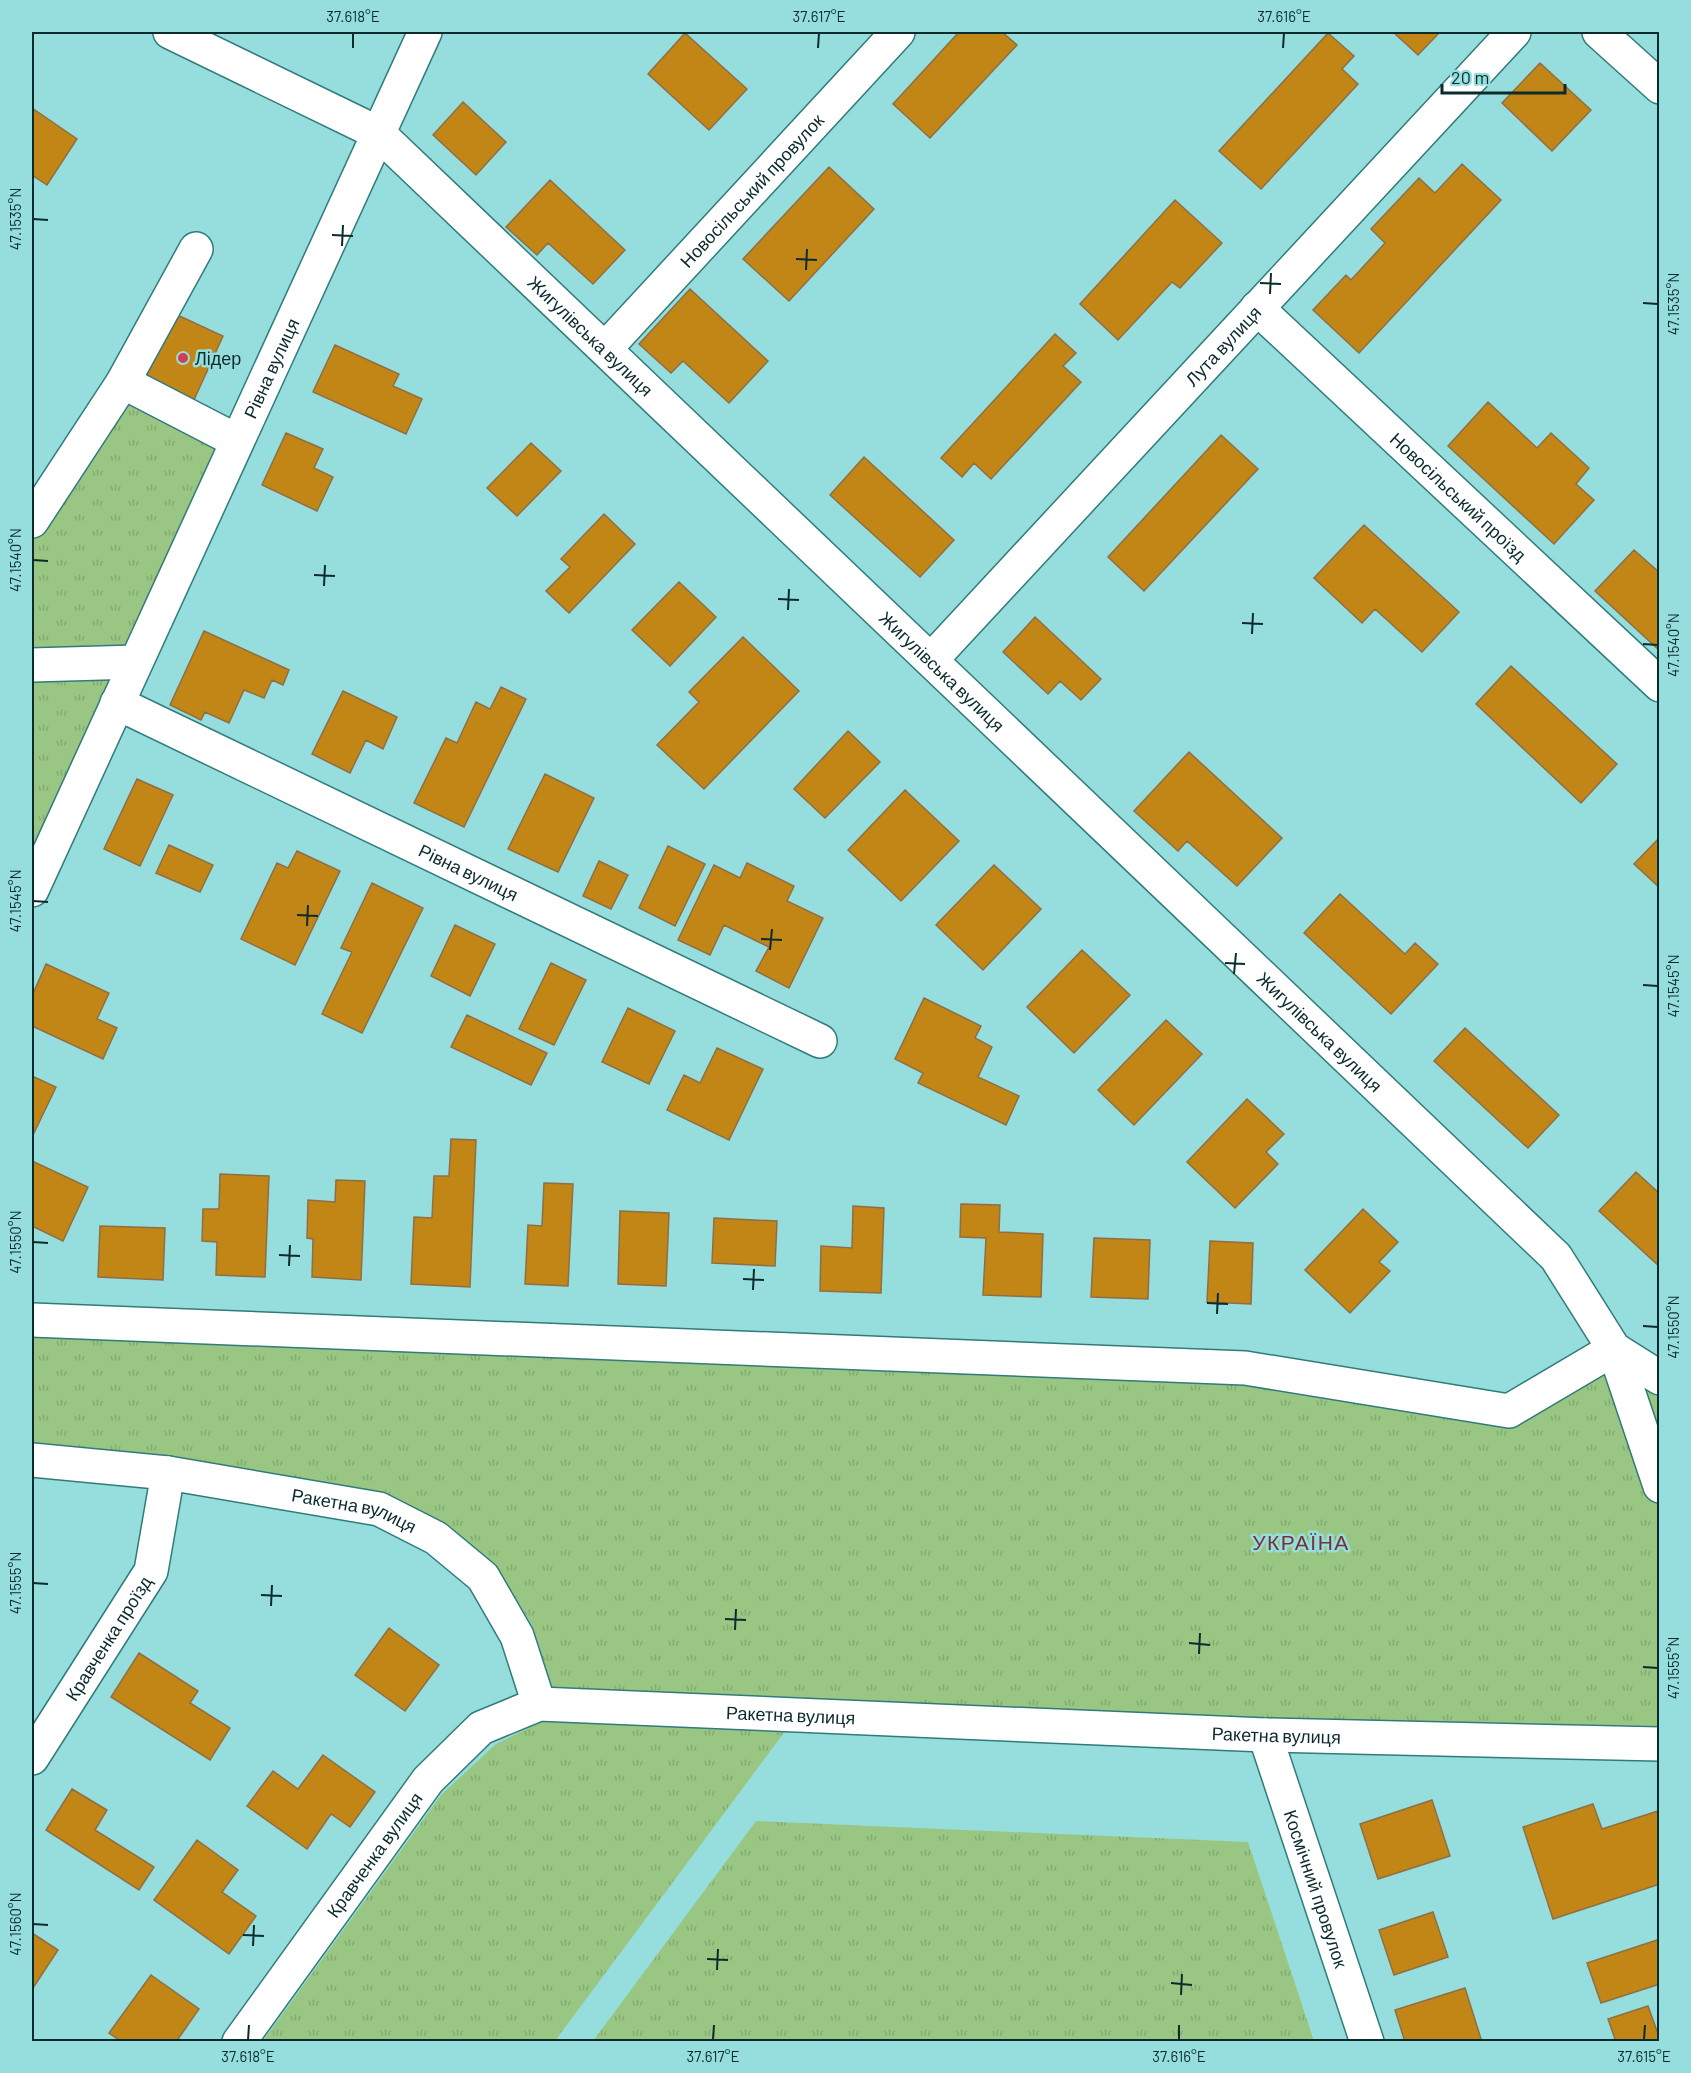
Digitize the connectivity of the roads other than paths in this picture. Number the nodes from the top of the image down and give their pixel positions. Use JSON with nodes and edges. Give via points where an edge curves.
{"nodes":[{"id":1,"x":170,"y":32,"type":"edge"},
{"id":2,"x":425,"y":32,"type":"edge"},
{"id":3,"x":898,"y":32,"type":"edge"},
{"id":4,"x":1514,"y":32,"type":"edge"},
{"id":5,"x":1599,"y":32,"type":"edge"},
{"id":6,"x":1659,"y":87,"type":"edge"},
{"id":7,"x":378,"y":133,"type":"junction"},
{"id":8,"x":196,"y":249,"type":"dead end"},
{"id":9,"x":1257,"y":308,"type":"junction"},
{"id":10,"x":605,"y":349,"type":"junction"},
{"id":11,"x":123,"y":382,"type":"junction"},
{"id":12,"x":237,"y":441,"type":"junction"},
{"id":13,"x":32,"y":521,"type":"edge"},
{"id":14,"x":931,"y":660,"type":"junction"},
{"id":15,"x":136,"y":662,"type":"junction"},
{"id":16,"x":32,"y":665,"type":"edge"},
{"id":17,"x":1659,"y":685,"type":"edge"},
{"id":18,"x":117,"y":703,"type":"junction"},
{"id":19,"x":32,"y":890,"type":"edge"},
{"id":20,"x":820,"y":1041,"type":"dead end"},
{"id":21,"x":32,"y":1320,"type":"edge"},
{"id":22,"x":1614,"y":1349,"type":"junction"},
{"id":23,"x":1659,"y":1378,"type":"edge"},
{"id":24,"x":32,"y":1460,"type":"edge"},
{"id":25,"x":168,"y":1473,"type":"junction"},
{"id":26,"x":1659,"y":1486,"type":"edge"},
{"id":27,"x":539,"y":1704,"type":"junction"},
{"id":28,"x":1265,"y":1735,"type":"junction"},
{"id":29,"x":1659,"y":1744,"type":"edge"},
{"id":30,"x":32,"y":1758,"type":"edge"},
{"id":31,"x":239,"y":2042,"type":"edge"},
{"id":32,"x":1367,"y":2042,"type":"edge"}],
"edges":[{"from":1,"to":7,"type":"street","name":"Жигулівська вулиця"},
{"from":2,"to":7,"type":"street","name":"Рівна вулиця"},
{"from":3,"to":10,"type":"street","name":"Новосільський провулок"},
{"from":4,"to":9,"type":"street","name":"Лута вулиця"},
{"from":5,"to":6,"type":"street"},
{"from":7,"to":10,"type":"street","name":"Жигулівська вулиця"},
{"from":7,"to":12,"type":"street","name":"Рівна вулиця"},
{"from":8,"to":11,"type":"street"},
{"from":9,"to":14,"type":"street","name":"Лута вулиця"},
{"from":9,"to":17,"type":"street","name":"Новосільський проїзд"},
{"from":10,"to":14,"type":"street","name":"Жигулівська вулиця"},
{"from":11,"to":12,"type":"street"},
{"from":11,"to":13,"type":"street"},
{"from":12,"to":15,"type":"street","name":"Рівна вулиця"},
{"from":14,"to":22,"type":"street","name":"Жигулівська вулиця","via":[[1556,1257]]},
{"from":15,"to":16,"type":"street"},
{"from":15,"to":18,"type":"street","name":"Рівна вулиця"},
{"from":18,"to":19,"type":"street","name":"Рівна вулиця"},
{"from":18,"to":20,"type":"street","name":"Рівна вулиця"},
{"from":21,"to":22,"type":"street","via":[[1245,1368],[1509,1411]]},
{"from":22,"to":23,"type":"street","name":"Жигулівська вулиця"},
{"from":22,"to":26,"type":"street"},
{"from":24,"to":25,"type":"street","name":"Ракетна вулиця"},
{"from":25,"to":27,"type":"street","name":"Ракетна вулиця","via":[[379,1509],[436,1539],[483,1577],[517,1635]]},
{"from":25,"to":30,"type":"street","name":"Кравченка проїзд","via":[[151,1571]]},
{"from":27,"to":28,"type":"street","name":"Ракетна вулиця"},
{"from":27,"to":31,"type":"street","name":"Кравченка вулиця","via":[[481,1728],[428,1780]]},
{"from":28,"to":29,"type":"street","name":"Ракетна вулиця"},
{"from":28,"to":32,"type":"street","name":"Космічний провулок"}]}
